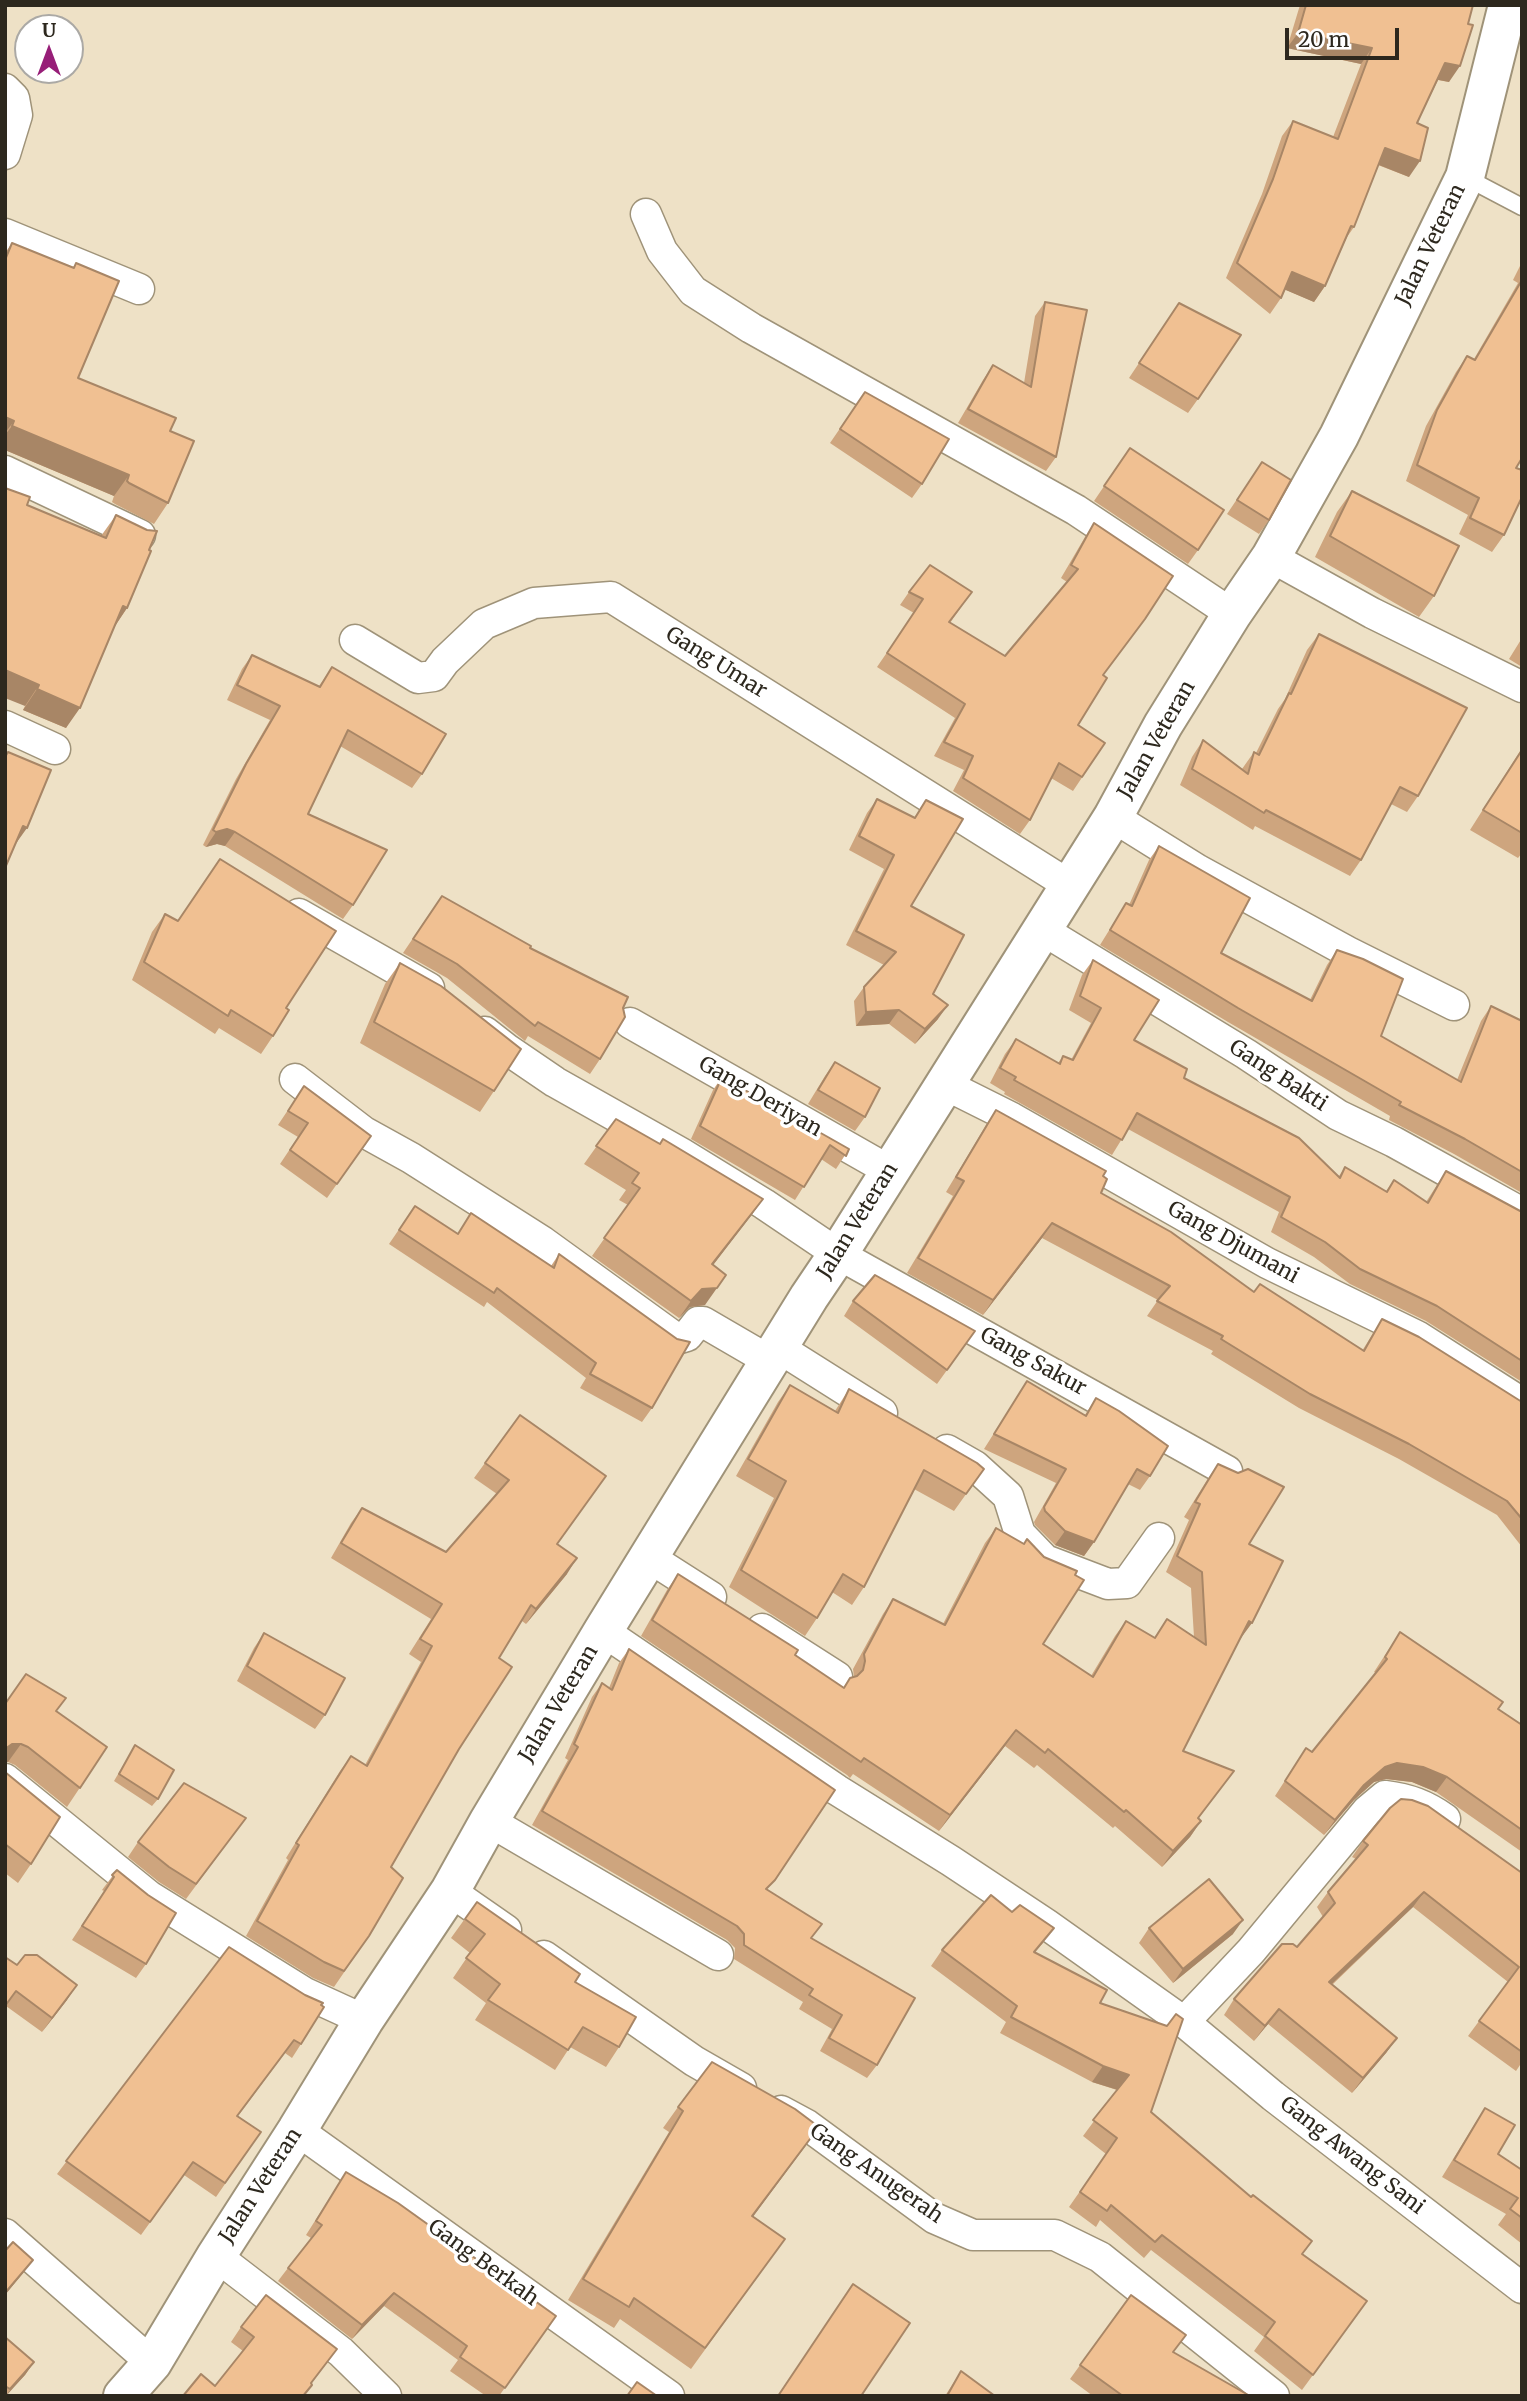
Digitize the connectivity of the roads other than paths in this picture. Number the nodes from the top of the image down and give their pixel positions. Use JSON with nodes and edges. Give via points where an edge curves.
{"nodes":[{"id":1,"x":1512,"y":13,"type":"edge"},
{"id":2,"x":5,"y":89,"type":"edge"},
{"id":3,"x":5,"y":154,"type":"edge"},
{"id":4,"x":1465,"y":177,"type":"junction"},
{"id":5,"x":1522,"y":207,"type":"edge"},
{"id":6,"x":646,"y":214,"type":"dead end"},
{"id":7,"x":5,"y":234,"type":"edge"},
{"id":8,"x":139,"y":289,"type":"dead end"},
{"id":9,"x":5,"y":471,"type":"edge"},
{"id":10,"x":140,"y":535,"type":"edge"},
{"id":11,"x":1272,"y":556,"type":"junction"},
{"id":12,"x":1233,"y":614,"type":"junction"},
{"id":13,"x":355,"y":640,"type":"dead end"},
{"id":14,"x":1522,"y":687,"type":"edge"},
{"id":15,"x":5,"y":726,"type":"edge"},
{"id":16,"x":55,"y":749,"type":"dead end"},
{"id":17,"x":1113,"y":817,"type":"junction"},
{"id":18,"x":1069,"y":886,"type":"junction"},
{"id":19,"x":275,"y":899,"type":"edge"},
{"id":20,"x":1041,"y":929,"type":"junction"},
{"id":21,"x":1454,"y":1006,"type":"dead end"},
{"id":22,"x":629,"y":1023,"type":"dead end"},
{"id":23,"x":295,"y":1079,"type":"dead end"},
{"id":24,"x":944,"y":1084,"type":"junction"},
{"id":25,"x":890,"y":1171,"type":"junction"},
{"id":26,"x":1522,"y":1213,"type":"edge"},
{"id":27,"x":838,"y":1254,"type":"junction"},
{"id":28,"x":775,"y":1354,"type":"junction"},
{"id":29,"x":1522,"y":1403,"type":"edge"},
{"id":30,"x":1227,"y":1471,"type":"edge"},
{"id":31,"x":1159,"y":1538,"type":"dead end"},
{"id":32,"x":650,"y":1558,"type":"junction"},
{"id":33,"x":603,"y":1631,"type":"junction"},
{"id":34,"x":836,"y":1677,"type":"dead end"},
{"id":35,"x":5,"y":1779,"type":"edge"},
{"id":36,"x":489,"y":1821,"type":"junction"},
{"id":37,"x":1470,"y":1837,"type":"edge"},
{"id":38,"x":450,"y":1891,"type":"junction"},
{"id":39,"x":718,"y":1955,"type":"dead end"},
{"id":40,"x":364,"y":2020,"type":"junction"},
{"id":41,"x":1184,"y":2022,"type":"junction"},
{"id":42,"x":297,"y":2130,"type":"junction"},
{"id":43,"x":5,"y":2234,"type":"edge"},
{"id":44,"x":216,"y":2256,"type":"junction"},
{"id":45,"x":1522,"y":2288,"type":"edge"},
{"id":46,"x":152,"y":2364,"type":"junction"},
{"id":47,"x":123,"y":2396,"type":"edge"},
{"id":48,"x":386,"y":2396,"type":"edge"},
{"id":49,"x":668,"y":2396,"type":"edge"},
{"id":50,"x":1274,"y":2396,"type":"edge"}],
"edges":[{"from":1,"to":4,"type":"street","name":"Jalan Veteran"},
{"from":2,"to":3,"type":"street","via":[[14,98],[16,115]]},
{"from":4,"to":5,"type":"lane"},
{"from":4,"to":11,"type":"street","name":"Jalan Veteran","via":[[1339,436]]},
{"from":6,"to":12,"type":"street","via":[[662,251],[693,291],[1076,510]]},
{"from":7,"to":8,"type":"street"},
{"from":9,"to":10,"type":"street"},
{"from":11,"to":12,"type":"street","name":"Jalan Veteran"},
{"from":11,"to":14,"type":"street","via":[[1371,613]]},
{"from":12,"to":17,"type":"street","name":"Jalan Veteran","via":[[1163,725]]},
{"from":13,"to":18,"type":"street","name":"Gang Umar","via":[[418,678],[434,676],[484,624],[534,603],[611,597]]},
{"from":15,"to":16,"type":"street"},
{"from":17,"to":18,"type":"street","name":"Jalan Veteran"},
{"from":17,"to":21,"type":"street","via":[[1198,870]]},
{"from":18,"to":20,"type":"street","name":"Jalan Veteran"},
{"from":19,"to":27,"type":"street","name":"Gang Sakur","via":[[436,992],[508,1051],[555,1082],[705,1167]]},
{"from":20,"to":24,"type":"street","name":"Jalan Veteran"},
{"from":20,"to":26,"type":"street","name":"Gang Bakti","via":[[1338,1115]]},
{"from":22,"to":25,"type":"street","name":"Gang Deriyan"},
{"from":23,"to":28,"type":"street","via":[[364,1132],[543,1242],[677,1339],[702,1322]]},
{"from":24,"to":25,"type":"street","name":"Jalan Veteran"},
{"from":24,"to":29,"type":"street","name":"Gang Djumani","via":[[1024,1124],[1267,1263],[1417,1336]]},
{"from":25,"to":27,"type":"street","name":"Jalan Veteran"},
{"from":27,"to":28,"type":"street","name":"Jalan Veteran"},
{"from":27,"to":30,"type":"street","name":"Gang Sakur"},
{"from":28,"to":31,"type":"street","via":[[975,1466],[1008,1496],[1020,1534],[1045,1560],[1108,1584],[1127,1583]]},
{"from":28,"to":32,"type":"street","name":"Jalan Veteran"},
{"from":32,"to":33,"type":"street","name":"Jalan Veteran"},
{"from":32,"to":34,"type":"street"},
{"from":33,"to":36,"type":"street","name":"Jalan Veteran"},
{"from":33,"to":41,"type":"street","name":"Gang Awang Sani","via":[[1045,1924]]},
{"from":35,"to":40,"type":"street","via":[[149,1896],[305,1993]]},
{"from":36,"to":38,"type":"street","name":"Jalan Veteran"},
{"from":36,"to":39,"type":"street"},
{"from":37,"to":41,"type":"street","via":[[1426,1806],[1385,1796]]},
{"from":38,"to":40,"type":"street","name":"Jalan Veteran"},
{"from":38,"to":50,"type":"street","name":"Gang Anugerah","via":[[694,2061],[807,2125],[934,2218],[973,2235],[1055,2235],[1100,2257]]},
{"from":40,"to":42,"type":"street","name":"Jalan Veteran"},
{"from":41,"to":45,"type":"street","name":"Gang Awang Sani"},
{"from":42,"to":44,"type":"street","name":"Jalan Veteran"},
{"from":42,"to":49,"type":"street","name":"Gang Berkah"},
{"from":43,"to":46,"type":"street"},
{"from":44,"to":46,"type":"street","name":"Jalan Veteran"},
{"from":44,"to":48,"type":"street","via":[[341,2352]]},
{"from":46,"to":47,"type":"street","name":"Jalan Veteran"}]}
